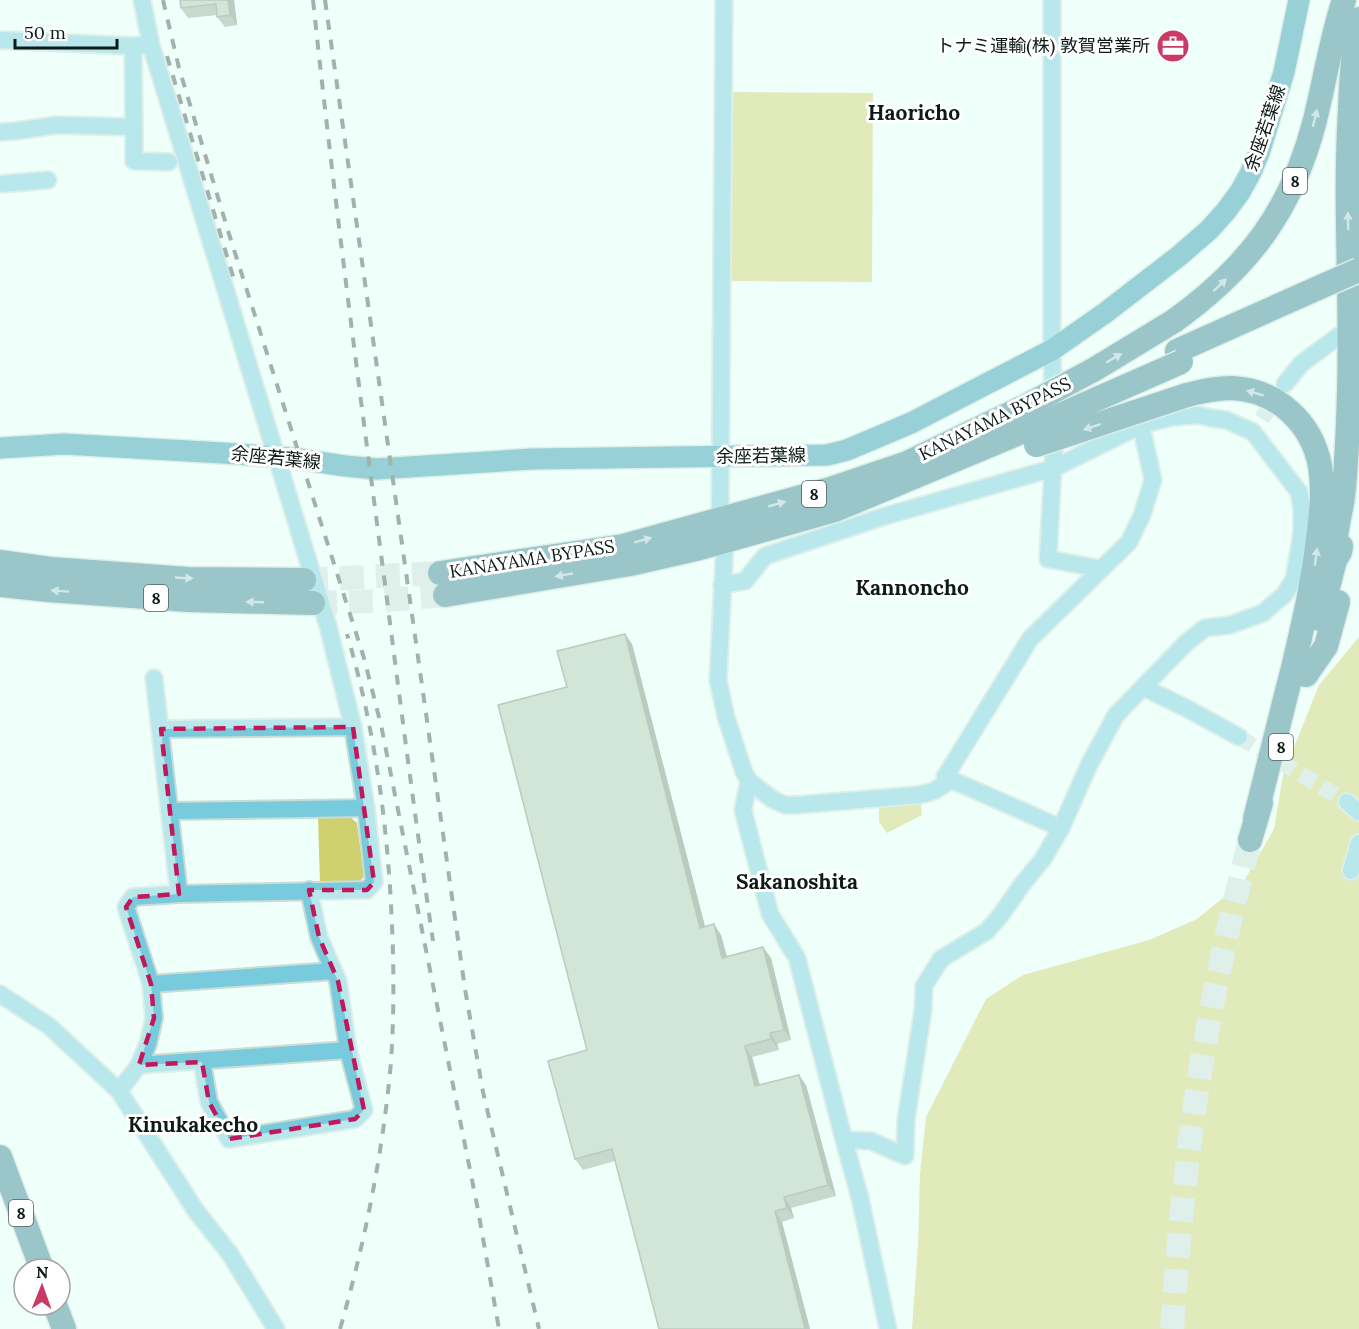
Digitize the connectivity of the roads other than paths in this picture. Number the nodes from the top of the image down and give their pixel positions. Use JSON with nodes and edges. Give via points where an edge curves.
{"nodes":[{"id":1,"x":142,"y":0,"type":"edge"},
{"id":2,"x":724,"y":0,"type":"edge"},
{"id":3,"x":1052,"y":0,"type":"edge"},
{"id":4,"x":1299,"y":0,"type":"edge"},
{"id":5,"x":1344,"y":0,"type":"edge"},
{"id":6,"x":1359,"y":19,"type":"edge"},
{"id":7,"x":0,"y":40,"type":"edge"},
{"id":8,"x":151,"y":45,"type":"junction"},
{"id":9,"x":133,"y":46,"type":"junction"},
{"id":10,"x":134,"y":127,"type":"junction"},
{"id":11,"x":0,"y":132,"type":"edge"},
{"id":12,"x":169,"y":162,"type":"dead end"},
{"id":13,"x":48,"y":180,"type":"dead end"},
{"id":14,"x":0,"y":184,"type":"edge"},
{"id":15,"x":1359,"y":270,"type":"edge"},
{"id":16,"x":1359,"y":283,"type":"edge"},
{"id":17,"x":1318,"y":295,"type":"junction"},
{"id":18,"x":1340,"y":335,"type":"dead end"},
{"id":19,"x":1052,"y":350,"type":"junction"},
{"id":20,"x":1285,"y":384,"type":"tunnel mouth"},
{"id":21,"x":1359,"y":388,"type":"edge"},
{"id":22,"x":1030,"y":423,"type":"junction"},
{"id":23,"x":1141,"y":425,"type":"junction"},
{"id":24,"x":0,"y":448,"type":"edge"},
{"id":25,"x":722,"y":456,"type":"junction"},
{"id":26,"x":277,"y":457,"type":"junction"},
{"id":27,"x":1054,"y":468,"type":"junction"},
{"id":28,"x":1359,"y":497,"type":"edge"},
{"id":29,"x":722,"y":531,"type":"junction"},
{"id":30,"x":1335,"y":560,"type":"junction"},
{"id":31,"x":0,"y":562,"type":"edge"},
{"id":32,"x":1102,"y":569,"type":"junction"},
{"id":33,"x":304,"y":580,"type":"tunnel mouth"},
{"id":34,"x":442,"y":584,"type":"tunnel mouth"},
{"id":35,"x":0,"y":585,"type":"edge"},
{"id":36,"x":722,"y":585,"type":"junction"},
{"id":37,"x":313,"y":603,"type":"tunnel mouth"},
{"id":38,"x":1306,"y":675,"type":"junction"},
{"id":39,"x":154,"y":678,"type":"dead end"},
{"id":40,"x":1143,"y":687,"type":"junction"},
{"id":41,"x":353,"y":727,"type":"junction"},
{"id":42,"x":161,"y":729,"type":"junction"},
{"id":43,"x":1239,"y":737,"type":"tunnel mouth"},
{"id":44,"x":945,"y":777,"type":"junction"},
{"id":45,"x":749,"y":781,"type":"junction"},
{"id":46,"x":366,"y":808,"type":"junction"},
{"id":47,"x":170,"y":811,"type":"junction"},
{"id":48,"x":1061,"y":828,"type":"junction"},
{"id":49,"x":1359,"y":843,"type":"edge"},
{"id":50,"x":1351,"y":871,"type":"dead end"},
{"id":51,"x":309,"y":890,"type":"junction"},
{"id":52,"x":178,"y":894,"type":"junction"},
{"id":53,"x":333,"y":970,"type":"junction"},
{"id":54,"x":151,"y":984,"type":"junction"},
{"id":55,"x":0,"y":994,"type":"edge"},
{"id":56,"x":348,"y":1050,"type":"junction"},
{"id":57,"x":202,"y":1062,"type":"junction"},
{"id":58,"x":139,"y":1065,"type":"junction"},
{"id":59,"x":119,"y":1091,"type":"junction"},
{"id":60,"x":844,"y":1140,"type":"junction"},
{"id":61,"x":2,"y":1173,"type":"edge"},
{"id":62,"x":37,"y":1257,"type":"edge"},
{"id":63,"x":276,"y":1329,"type":"edge"},
{"id":64,"x":888,"y":1329,"type":"edge"}],
"edges":[{"from":1,"to":8,"type":"street"},
{"from":2,"to":25,"type":"street"},
{"from":3,"to":19,"type":"street"},
{"from":4,"to":19,"type":"main road","name":"余座若葉線","via":[[1271,116],[1240,192],[1214,224],[1179,256]]},
{"from":22,"to":5,"type":"highway","name":"KANAYAMA BYPASS","number":"8","one_way":true,"bridge":true,"via":[[1095,369],[1174,321],[1217,288],[1271,225],[1306,150]]},
{"from":30,"to":6,"type":"highway","number":"8","one_way":true,"via":[[1347,460],[1348,139]]},
{"from":7,"to":9,"type":"street"},
{"from":8,"to":9,"type":"street"},
{"from":8,"to":26,"type":"street"},
{"from":9,"to":10,"type":"street"},
{"from":10,"to":11,"type":"street","via":[[57,125]]},
{"from":10,"to":12,"type":"street","via":[[134,161]]},
{"from":13,"to":14,"type":"street"},
{"from":15,"to":17,"type":"highway","bridge":true},
{"from":16,"to":17,"type":"highway"},
{"from":17,"to":22,"type":"highway","name":"KANAYAMA BYPASS","number":"8","bridge":true},
{"from":18,"to":20,"type":"street","via":[[1301,364]]},
{"from":19,"to":25,"type":"main road","name":"余座若葉線","via":[[911,423],[848,450],[827,455]]},
{"from":19,"to":27,"type":"street"},
{"from":21,"to":30,"type":"highway","number":"8","via":[[1349,497],[1340,552]]},
{"from":29,"to":22,"type":"highway","name":"KANAYAMA BYPASS","number":"8","one_way":true,"via":[[975,438]]},
{"from":22,"to":29,"type":"highway","name":"KANAYAMA BYPASS","number":"8","via":[[835,510]]},
{"from":38,"to":22,"type":"highway","number":"8","one_way":true,"bridge":true,"via":[[1253,829],[1304,622],[1322,501],[1314,445],[1294,415],[1272,399],[1232,388]]},
{"from":23,"to":27,"type":"street"},
{"from":23,"to":32,"type":"street","via":[[1153,480],[1130,542]]},
{"from":23,"to":40,"type":"street","via":[[1198,415],[1258,425],[1299,492],[1302,509],[1294,579],[1284,595],[1263,613],[1230,625],[1205,628]]},
{"from":24,"to":26,"type":"main road","name":"余座若葉線","via":[[63,444]]},
{"from":25,"to":26,"type":"main road","name":"余座若葉線","via":[[532,459],[377,469]]},
{"from":25,"to":29,"type":"street"},
{"from":26,"to":41,"type":"street","via":[[328,626]]},
{"from":27,"to":32,"type":"street","via":[[1048,559]]},
{"from":27,"to":36,"type":"street","via":[[885,516],[765,556],[744,581]]},
{"from":28,"to":38,"type":"highway","via":[[1349,564],[1326,646]]},
{"from":29,"to":34,"type":"highway","name":"KANAYAMA BYPASS","number":"8","via":[[623,546]]},
{"from":29,"to":36,"type":"street"},
{"from":30,"to":38,"type":"highway","number":"8"},
{"from":31,"to":33,"type":"highway","number":"8","one_way":true,"via":[[188,579]]},
{"from":32,"to":44,"type":"street","via":[[1030,639]]},
{"from":37,"to":35,"type":"highway","number":"8","one_way":true,"via":[[188,600]]},
{"from":36,"to":45,"type":"street","via":[[718,680]]},
{"from":39,"to":42,"type":"street"},
{"from":40,"to":43,"type":"street"},
{"from":40,"to":48,"type":"street","via":[[1116,715]]},
{"from":41,"to":42,"type":"street"},
{"from":41,"to":46,"type":"street"},
{"from":42,"to":47,"type":"street"},
{"from":44,"to":45,"type":"street","via":[[945,784],[919,795],[795,805],[772,800]]},
{"from":44,"to":48,"type":"street"},
{"from":45,"to":60,"type":"street","via":[[743,810],[770,914],[797,958]]},
{"from":46,"to":47,"type":"street"},
{"from":46,"to":51,"type":"street","via":[[374,882],[367,890]]},
{"from":47,"to":52,"type":"street"},
{"from":48,"to":60,"type":"street","via":[[1043,859],[987,931],[941,959],[924,986],[904,1156],[871,1141]]},
{"from":49,"to":50,"type":"street"},
{"from":51,"to":52,"type":"street"},
{"from":51,"to":53,"type":"street","via":[[319,937]]},
{"from":52,"to":54,"type":"street","via":[[133,897],[126,907]]},
{"from":53,"to":54,"type":"street"},
{"from":53,"to":56,"type":"street"},
{"from":54,"to":58,"type":"street","via":[[154,1018]]},
{"from":55,"to":59,"type":"street","via":[[49,1026]]},
{"from":56,"to":57,"type":"street"},
{"from":56,"to":57,"type":"street","via":[[364,1110],[355,1119],[229,1139],[208,1102]]},
{"from":57,"to":58,"type":"street"},
{"from":58,"to":59,"type":"street"},
{"from":59,"to":63,"type":"street"},
{"from":60,"to":64,"type":"street"},
{"from":61,"to":62,"type":"highway","number":"8"}]}
